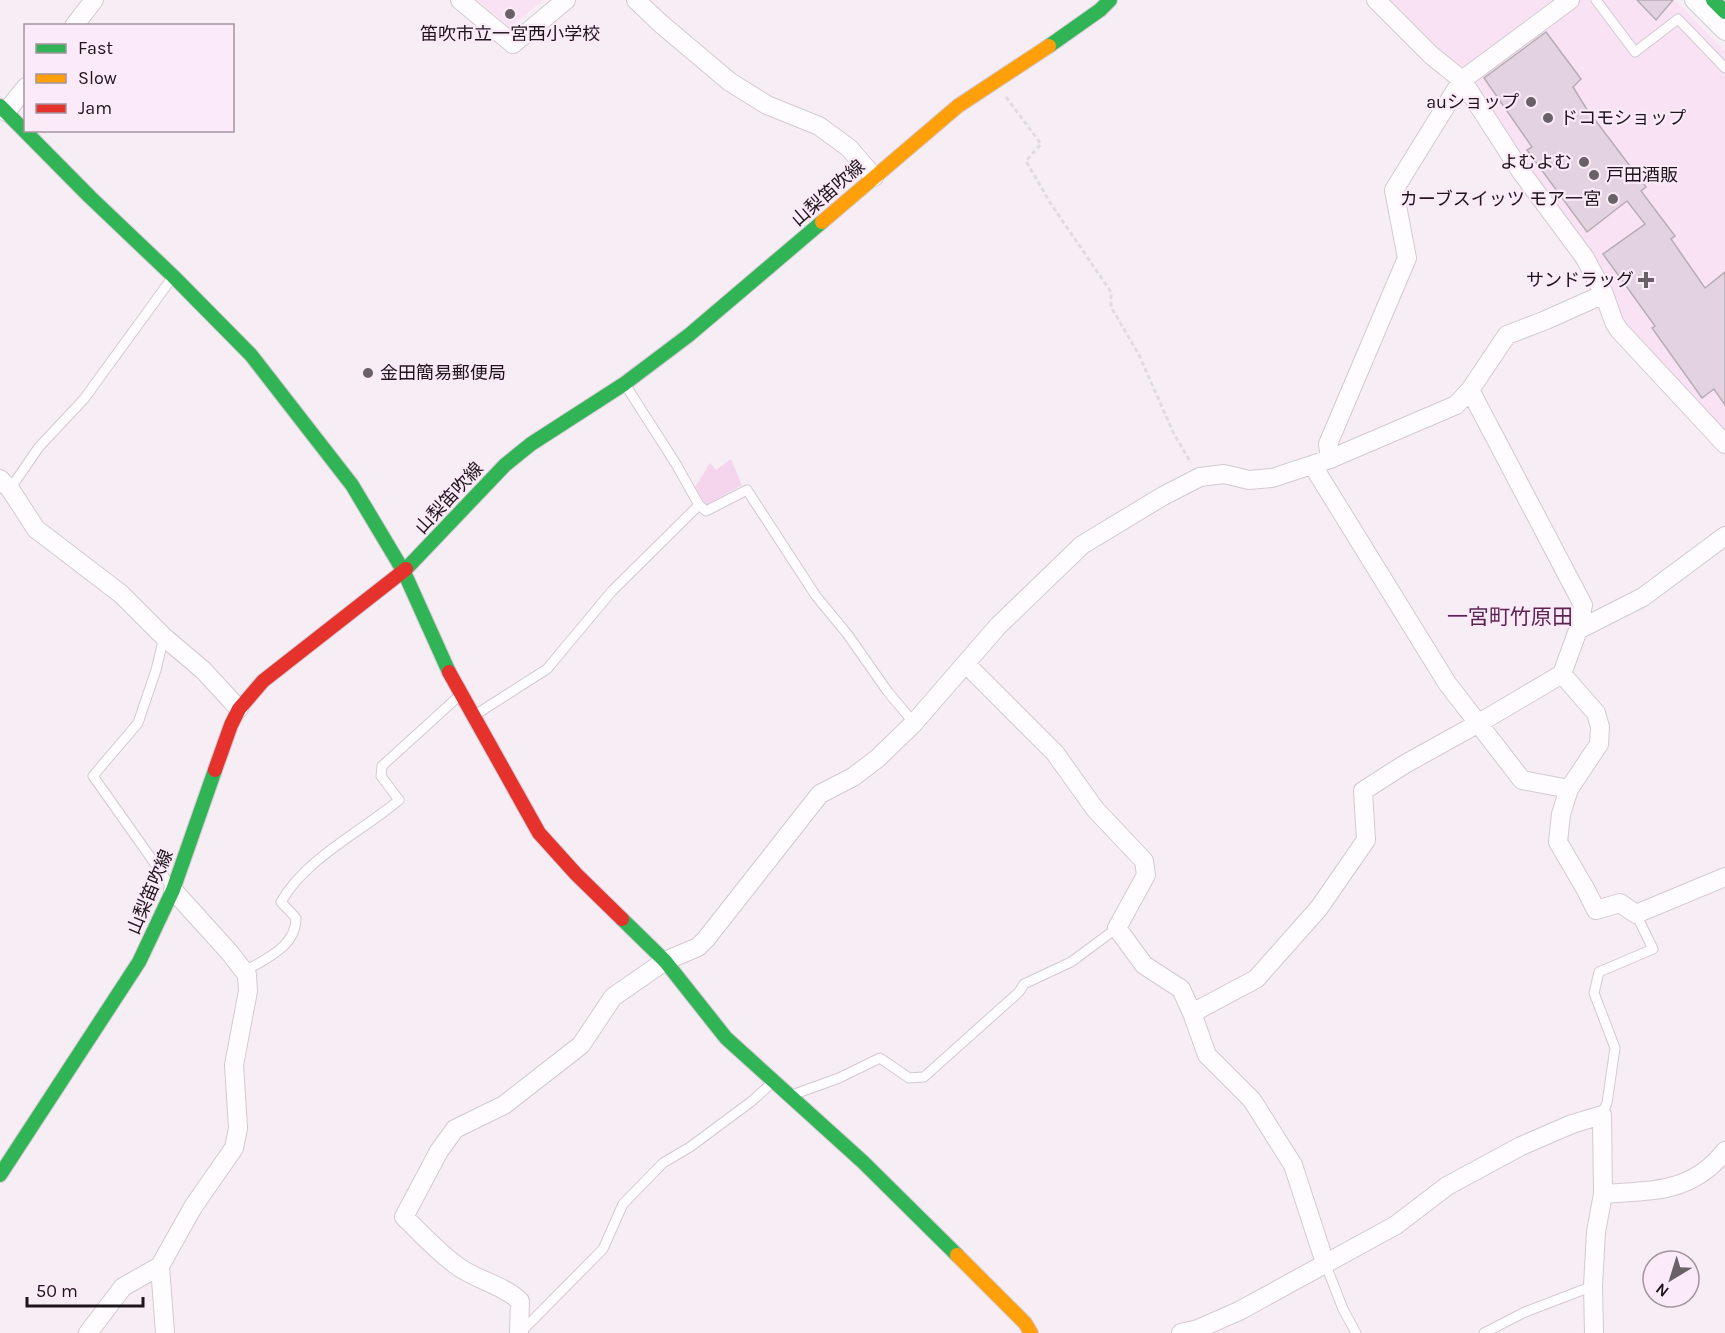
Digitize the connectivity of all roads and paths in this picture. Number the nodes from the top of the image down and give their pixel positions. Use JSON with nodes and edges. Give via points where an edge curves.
{"nodes":[{"id":1,"x":94,"y":0,"type":"edge"},
{"id":2,"x":460,"y":0,"type":"edge"},
{"id":3,"x":566,"y":0,"type":"edge"},
{"id":4,"x":636,"y":0,"type":"edge"},
{"id":5,"x":1110,"y":0,"type":"edge"},
{"id":6,"x":1376,"y":0,"type":"edge"},
{"id":7,"x":1570,"y":0,"type":"edge"},
{"id":8,"x":1596,"y":0,"type":"edge"},
{"id":9,"x":1694,"y":0,"type":"edge"},
{"id":10,"x":1713,"y":0,"type":"edge"},
{"id":11,"x":1725,"y":12,"type":"edge"},
{"id":12,"x":76,"y":24,"type":"edge"},
{"id":13,"x":1725,"y":31,"type":"edge"},
{"id":14,"x":1725,"y":68,"type":"edge"},
{"id":15,"x":1462,"y":80,"type":"junction"},
{"id":16,"x":994,"y":81,"type":"junction"},
{"id":17,"x":24,"y":89,"type":"edge"},
{"id":18,"x":2,"y":112,"type":"edge"},
{"id":19,"x":874,"y":177,"type":"junction"},
{"id":20,"x":173,"y":276,"type":"junction"},
{"id":21,"x":1604,"y":294,"type":"junction"},
{"id":22,"x":624,"y":384,"type":"junction"},
{"id":23,"x":1470,"y":390,"type":"junction"},
{"id":24,"x":1725,"y":444,"type":"edge"},
{"id":25,"x":1330,"y":459,"type":"junction"},
{"id":26,"x":1313,"y":466,"type":"junction"},
{"id":27,"x":1200,"y":477,"type":"junction"},
{"id":28,"x":5,"y":484,"type":"edge"},
{"id":29,"x":699,"y":506,"type":"junction"},
{"id":30,"x":1725,"y":536,"type":"edge"},
{"id":31,"x":404,"y":572,"type":"junction"},
{"id":32,"x":1578,"y":630,"type":"junction"},
{"id":33,"x":164,"y":637,"type":"junction"},
{"id":34,"x":966,"y":664,"type":"junction"},
{"id":35,"x":1562,"y":674,"type":"junction"},
{"id":36,"x":461,"y":694,"type":"junction"},
{"id":37,"x":239,"y":709,"type":"junction"},
{"id":38,"x":473,"y":716,"type":"junction"},
{"id":39,"x":914,"y":723,"type":"junction"},
{"id":40,"x":1479,"y":723,"type":"junction"},
{"id":41,"x":1569,"y":789,"type":"junction"},
{"id":42,"x":1725,"y":877,"type":"edge"},
{"id":43,"x":173,"y":890,"type":"junction"},
{"id":44,"x":1636,"y":914,"type":"junction"},
{"id":45,"x":1117,"y":928,"type":"junction"},
{"id":46,"x":665,"y":961,"type":"junction"},
{"id":47,"x":244,"y":972,"type":"junction"},
{"id":48,"x":1192,"y":1013,"type":"junction"},
{"id":49,"x":774,"y":1081,"type":"junction"},
{"id":50,"x":791,"y":1096,"type":"junction"},
{"id":51,"x":1602,"y":1115,"type":"junction"},
{"id":52,"x":1725,"y":1151,"type":"edge"},
{"id":53,"x":0,"y":1175,"type":"edge"},
{"id":54,"x":1603,"y":1194,"type":"junction"},
{"id":55,"x":1325,"y":1263,"type":"junction"},
{"id":56,"x":160,"y":1266,"type":"junction"},
{"id":57,"x":1593,"y":1286,"type":"junction"},
{"id":58,"x":1023,"y":1330,"type":"edge"},
{"id":59,"x":88,"y":1333,"type":"edge"},
{"id":60,"x":165,"y":1333,"type":"edge"},
{"id":61,"x":520,"y":1333,"type":"edge"},
{"id":62,"x":1180,"y":1333,"type":"edge"},
{"id":63,"x":1356,"y":1333,"type":"edge"},
{"id":64,"x":1484,"y":1333,"type":"edge"},
{"id":65,"x":1594,"y":1333,"type":"edge"}],
"edges":[{"from":1,"to":12,"type":"street"},
{"from":2,"to":3,"type":"street","via":[[513,44]]},
{"from":4,"to":19,"type":"street","via":[[730,82],[767,105],[819,126],[849,148]]},
{"from":5,"to":16,"type":"main road","name":"山梨笛吹線","via":[[1069,33]]},
{"from":6,"to":15,"type":"street"},
{"from":7,"to":15,"type":"street"},
{"from":8,"to":14,"type":"lane","via":[[1635,52],[1678,18]]},
{"from":9,"to":13,"type":"street"},
{"from":10,"to":11,"type":"main road"},
{"from":15,"to":21,"type":"street","via":[[1522,173],[1585,258]]},
{"from":15,"to":25,"type":"street","via":[[1394,190],[1407,258],[1328,444]]},
{"from":16,"to":19,"type":"main road","name":"山梨笛吹線"},
{"from":16,"to":27,"type":"path","via":[[1041,144],[1026,161],[1111,292],[1111,307],[1139,355],[1174,434]]},
{"from":17,"to":18,"type":"street"},
{"from":18,"to":20,"type":"main road"},
{"from":19,"to":22,"type":"main road","name":"山梨笛吹線","via":[[689,335]]},
{"from":20,"to":28,"type":"lane","via":[[84,399]]},
{"from":20,"to":31,"type":"main road","via":[[272,380],[352,485]]},
{"from":21,"to":23,"type":"street","via":[[1507,335]]},
{"from":21,"to":24,"type":"street","via":[[1619,330]]},
{"from":22,"to":29,"type":"lane"},
{"from":22,"to":31,"type":"main road","name":"山梨笛吹線","via":[[505,465]]},
{"from":23,"to":25,"type":"street","via":[[1456,405]]},
{"from":23,"to":32,"type":"street","via":[[1582,605]]},
{"from":25,"to":26,"type":"street"},
{"from":26,"to":27,"type":"street","via":[[1272,478],[1249,480],[1224,474]]},
{"from":26,"to":40,"type":"street","via":[[1447,683]]},
{"from":27,"to":34,"type":"street","via":[[1082,545],[998,626]]},
{"from":28,"to":33,"type":"street","via":[[36,529],[121,594]]},
{"from":29,"to":38,"type":"lane","via":[[612,591],[547,669]]},
{"from":29,"to":39,"type":"lane","via":[[706,511],[747,490],[816,596]]},
{"from":30,"to":32,"type":"street","via":[[1643,597]]},
{"from":31,"to":36,"type":"main road"},
{"from":31,"to":37,"type":"main road","name":"山梨笛吹線","via":[[263,681]]},
{"from":32,"to":35,"type":"street"},
{"from":33,"to":37,"type":"street","via":[[203,670]]},
{"from":33,"to":43,"type":"lane","via":[[138,723],[93,776]]},
{"from":34,"to":39,"type":"street"},
{"from":34,"to":45,"type":"street","via":[[1055,753],[1095,809],[1144,861],[1146,875]]},
{"from":35,"to":40,"type":"street"},
{"from":35,"to":41,"type":"street","via":[[1596,713],[1600,727],[1599,744]]},
{"from":36,"to":38,"type":"main road"},
{"from":36,"to":47,"type":"lane","via":[[382,766],[381,776],[399,800],[325,855],[288,889],[281,902],[296,918],[296,929],[279,951]]},
{"from":37,"to":43,"type":"main road","name":"山梨笛吹線"},
{"from":38,"to":46,"type":"main road","via":[[539,833]]},
{"from":39,"to":46,"type":"street","via":[[853,777],[820,794],[706,939],[698,947]]},
{"from":40,"to":41,"type":"street","via":[[1522,780]]},
{"from":40,"to":48,"type":"street","via":[[1363,791],[1366,840],[1319,909],[1256,979]]},
{"from":41,"to":44,"type":"street","via":[[1558,842],[1596,910],[1620,903]]},
{"from":42,"to":44,"type":"street"},
{"from":43,"to":47,"type":"street"},
{"from":43,"to":53,"type":"main road","name":"山梨笛吹線","via":[[139,962]]},
{"from":44,"to":51,"type":"lane","via":[[1653,950],[1599,972],[1594,993],[1615,1048]]},
{"from":45,"to":48,"type":"street","via":[[1144,965],[1181,989]]},
{"from":45,"to":50,"type":"lane","via":[[1071,962],[1024,984],[924,1077],[909,1078],[880,1058]]},
{"from":46,"to":49,"type":"main road","via":[[726,1038]]},
{"from":46,"to":61,"type":"street","via":[[613,997],[581,1046],[504,1105],[455,1129],[404,1217],[456,1265],[520,1301]]},
{"from":47,"to":56,"type":"street","via":[[248,991],[234,1065],[238,1128],[234,1148],[193,1207]]},
{"from":48,"to":55,"type":"street","via":[[1207,1055],[1252,1100],[1293,1165]]},
{"from":49,"to":50,"type":"main road"},
{"from":49,"to":61,"type":"lane","via":[[690,1147],[663,1163],[623,1204],[603,1249]]},
{"from":50,"to":58,"type":"main road","via":[[863,1162]]},
{"from":51,"to":54,"type":"street"},
{"from":51,"to":55,"type":"street","via":[[1521,1146],[1447,1186],[1396,1225]]},
{"from":52,"to":54,"type":"street","via":[[1707,1171],[1679,1185]]},
{"from":54,"to":57,"type":"street"},
{"from":55,"to":62,"type":"street","via":[[1239,1311]]},
{"from":55,"to":63,"type":"lane"},
{"from":56,"to":59,"type":"street","via":[[123,1287]]},
{"from":56,"to":60,"type":"street"},
{"from":57,"to":64,"type":"lane","via":[[1525,1312]]},
{"from":57,"to":65,"type":"street"}]}
